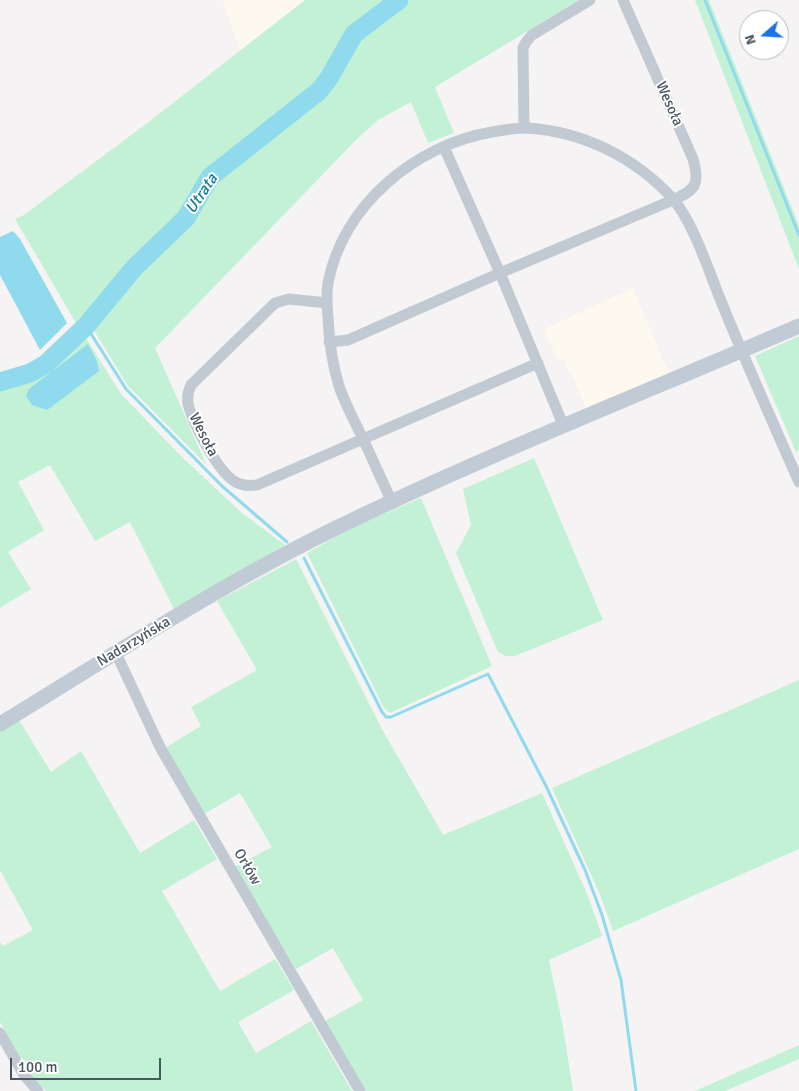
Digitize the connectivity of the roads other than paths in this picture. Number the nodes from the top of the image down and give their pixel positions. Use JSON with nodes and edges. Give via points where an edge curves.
{"nodes":[{"id":1,"x":590,"y":0,"type":"edge"},
{"id":2,"x":622,"y":0,"type":"edge"},
{"id":3,"x":524,"y":128,"type":"junction"},
{"id":4,"x":444,"y":147,"type":"junction"},
{"id":5,"x":674,"y":200,"type":"junction"},
{"id":6,"x":500,"y":273,"type":"junction"},
{"id":7,"x":327,"y":303,"type":"junction"},
{"id":8,"x":799,"y":326,"type":"edge"},
{"id":9,"x":329,"y":342,"type":"junction"},
{"id":10,"x":742,"y":351,"type":"junction"},
{"id":11,"x":538,"y":363,"type":"junction"},
{"id":12,"x":564,"y":426,"type":"junction"},
{"id":13,"x":363,"y":439,"type":"junction"},
{"id":14,"x":799,"y":482,"type":"edge"},
{"id":15,"x":392,"y":502,"type":"junction"},
{"id":16,"x":116,"y":653,"type":"junction"},
{"id":17,"x":0,"y":724,"type":"edge"},
{"id":18,"x":0,"y":1033,"type":"edge"},
{"id":19,"x":38,"y":1091,"type":"edge"},
{"id":20,"x":360,"y":1091,"type":"edge"}],
"edges":[{"from":1,"to":3,"type":"street","via":[[532,35],[526,42],[523,57]]},
{"from":2,"to":5,"type":"street","name":"Wesoła","via":[[694,159],[696,182],[687,194]]},
{"from":3,"to":4,"type":"street","via":[[479,134]]},
{"from":3,"to":5,"type":"street","via":[[578,137],[610,150],[640,170]]},
{"from":4,"to":6,"type":"street"},
{"from":4,"to":7,"type":"street","via":[[407,167],[366,204],[336,256],[328,284]]},
{"from":5,"to":6,"type":"street","name":"Wesoła"},
{"from":5,"to":10,"type":"street","via":[[686,218]]},
{"from":6,"to":9,"type":"street","name":"Wesoła","via":[[348,340]]},
{"from":6,"to":11,"type":"street"},
{"from":7,"to":9,"type":"street"},
{"from":7,"to":13,"type":"street","name":"Wesoła","via":[[289,299],[275,303],[191,385],[188,403],[215,460],[234,481],[242,485],[257,485]]},
{"from":8,"to":10,"type":"street"},
{"from":9,"to":13,"type":"street","via":[[339,386]]},
{"from":10,"to":12,"type":"street"},
{"from":10,"to":14,"type":"street"},
{"from":11,"to":12,"type":"street"},
{"from":11,"to":13,"type":"street","name":"Wesoła"},
{"from":12,"to":15,"type":"street"},
{"from":13,"to":15,"type":"street"},
{"from":15,"to":16,"type":"street","name":"Nadarzyńska","via":[[270,562]]},
{"from":16,"to":17,"type":"street","name":"Nadarzyńska"},
{"from":16,"to":20,"type":"street","name":"Orłów","via":[[160,747]]},
{"from":18,"to":19,"type":"street","via":[[24,1075]]}]}
